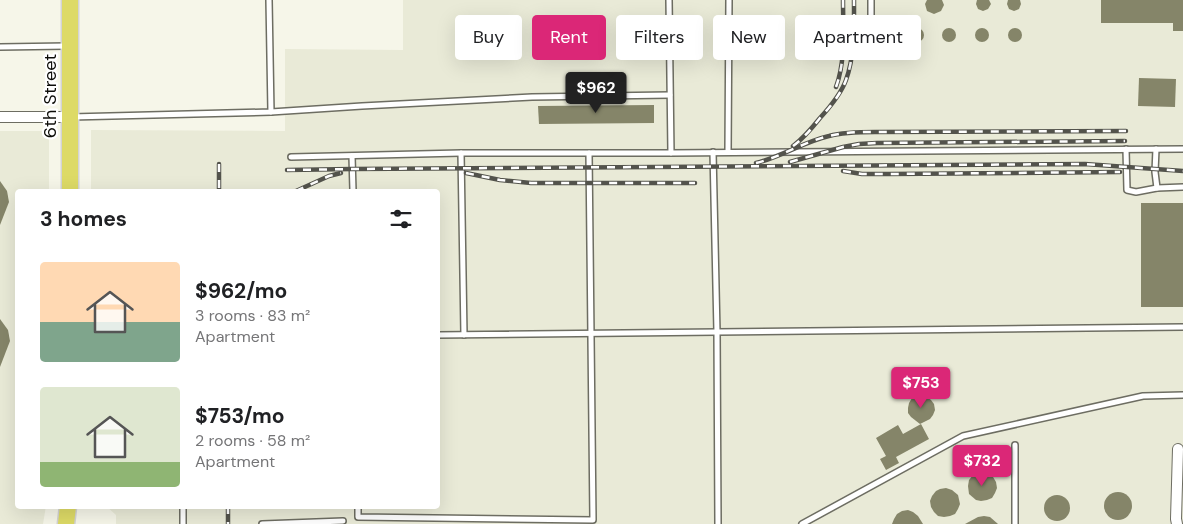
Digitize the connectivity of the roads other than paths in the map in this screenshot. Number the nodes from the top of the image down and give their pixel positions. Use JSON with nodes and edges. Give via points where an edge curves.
{"nodes":[{"id":1,"x":70,"y":0,"type":"edge"},
{"id":2,"x":269,"y":0,"type":"edge"},
{"id":3,"x":669,"y":0,"type":"edge"},
{"id":4,"x":729,"y":0,"type":"edge"},
{"id":5,"x":870,"y":0,"type":"edge"},
{"id":6,"x":870,"y":15,"type":"edge"},
{"id":7,"x":70,"y":46,"type":"junction"},
{"id":8,"x":0,"y":47,"type":"edge"},
{"id":9,"x":670,"y":95,"type":"junction"},
{"id":10,"x":271,"y":112,"type":"junction"},
{"id":11,"x":0,"y":117,"type":"edge"},
{"id":12,"x":71,"y":117,"type":"junction"},
{"id":13,"x":1156,"y":149,"type":"junction"},
{"id":14,"x":1183,"y":149,"type":"edge"},
{"id":15,"x":1126,"y":150,"type":"junction"},
{"id":16,"x":713,"y":152,"type":"junction"},
{"id":17,"x":728,"y":152,"type":"junction"},
{"id":18,"x":461,"y":153,"type":"junction"},
{"id":19,"x":589,"y":153,"type":"junction"},
{"id":20,"x":671,"y":153,"type":"junction"},
{"id":21,"x":352,"y":156,"type":"junction"},
{"id":22,"x":291,"y":157,"type":"dead end"},
{"id":23,"x":1183,"y":187,"type":"edge"},
{"id":24,"x":1157,"y":188,"type":"junction"},
{"id":25,"x":70,"y":189,"type":"edge"},
{"id":26,"x":353,"y":189,"type":"edge"},
{"id":27,"x":1183,"y":327,"type":"edge"},
{"id":28,"x":717,"y":332,"type":"junction"},
{"id":29,"x":591,"y":334,"type":"junction"},
{"id":30,"x":440,"y":335,"type":"edge"},
{"id":31,"x":464,"y":335,"type":"junction"},
{"id":32,"x":1183,"y":395,"type":"edge"},
{"id":33,"x":1015,"y":444,"type":"dead end"},
{"id":34,"x":1178,"y":449,"type":"dead end"},
{"id":35,"x":68,"y":509,"type":"edge"},
{"id":36,"x":182,"y":509,"type":"edge"},
{"id":37,"x":358,"y":509,"type":"edge"},
{"id":38,"x":343,"y":521,"type":"dead end"},
{"id":39,"x":463,"y":521,"type":"edge"},
{"id":40,"x":66,"y":524,"type":"edge"},
{"id":41,"x":183,"y":524,"type":"edge"},
{"id":42,"x":262,"y":524,"type":"edge"},
{"id":43,"x":718,"y":524,"type":"edge"},
{"id":44,"x":802,"y":524,"type":"edge"},
{"id":45,"x":1015,"y":524,"type":"edge"},
{"id":46,"x":1177,"y":524,"type":"edge"}],
"edges":[{"from":1,"to":7,"type":"main road","name":"6th Street"},
{"from":2,"to":10,"type":"lane"},
{"from":3,"to":9,"type":"lane"},
{"from":4,"to":17,"type":"lane"},
{"from":5,"to":6,"type":"lane"},
{"from":7,"to":8,"type":"lane"},
{"from":7,"to":12,"type":"main road","name":"6th Street"},
{"from":9,"to":10,"type":"lane","via":[[532,97]]},
{"from":9,"to":20,"type":"lane"},
{"from":10,"to":12,"type":"lane"},
{"from":11,"to":12,"type":"street"},
{"from":12,"to":25,"type":"main road","name":"6th Street"},
{"from":13,"to":14,"type":"lane"},
{"from":13,"to":15,"type":"lane"},
{"from":13,"to":24,"type":"lane"},
{"from":15,"to":17,"type":"lane"},
{"from":15,"to":24,"type":"lane","via":[[1127,190],[1136,192]]},
{"from":16,"to":17,"type":"lane"},
{"from":16,"to":20,"type":"lane"},
{"from":16,"to":28,"type":"lane"},
{"from":18,"to":19,"type":"lane"},
{"from":18,"to":21,"type":"lane"},
{"from":18,"to":31,"type":"lane"},
{"from":19,"to":20,"type":"lane"},
{"from":19,"to":29,"type":"lane"},
{"from":21,"to":22,"type":"lane"},
{"from":21,"to":26,"type":"lane"},
{"from":23,"to":24,"type":"lane"},
{"from":27,"to":28,"type":"lane"},
{"from":28,"to":29,"type":"lane"},
{"from":28,"to":43,"type":"lane"},
{"from":29,"to":31,"type":"lane"},
{"from":29,"to":39,"type":"lane","via":[[593,520]]},
{"from":30,"to":31,"type":"lane"},
{"from":32,"to":44,"type":"lane","via":[[1143,396],[963,436]]},
{"from":33,"to":45,"type":"lane"},
{"from":34,"to":46,"type":"street"},
{"from":35,"to":40,"type":"main road"},
{"from":36,"to":41,"type":"lane"},
{"from":37,"to":39,"type":"lane","via":[[358,517]]},
{"from":38,"to":42,"type":"lane"}]}
